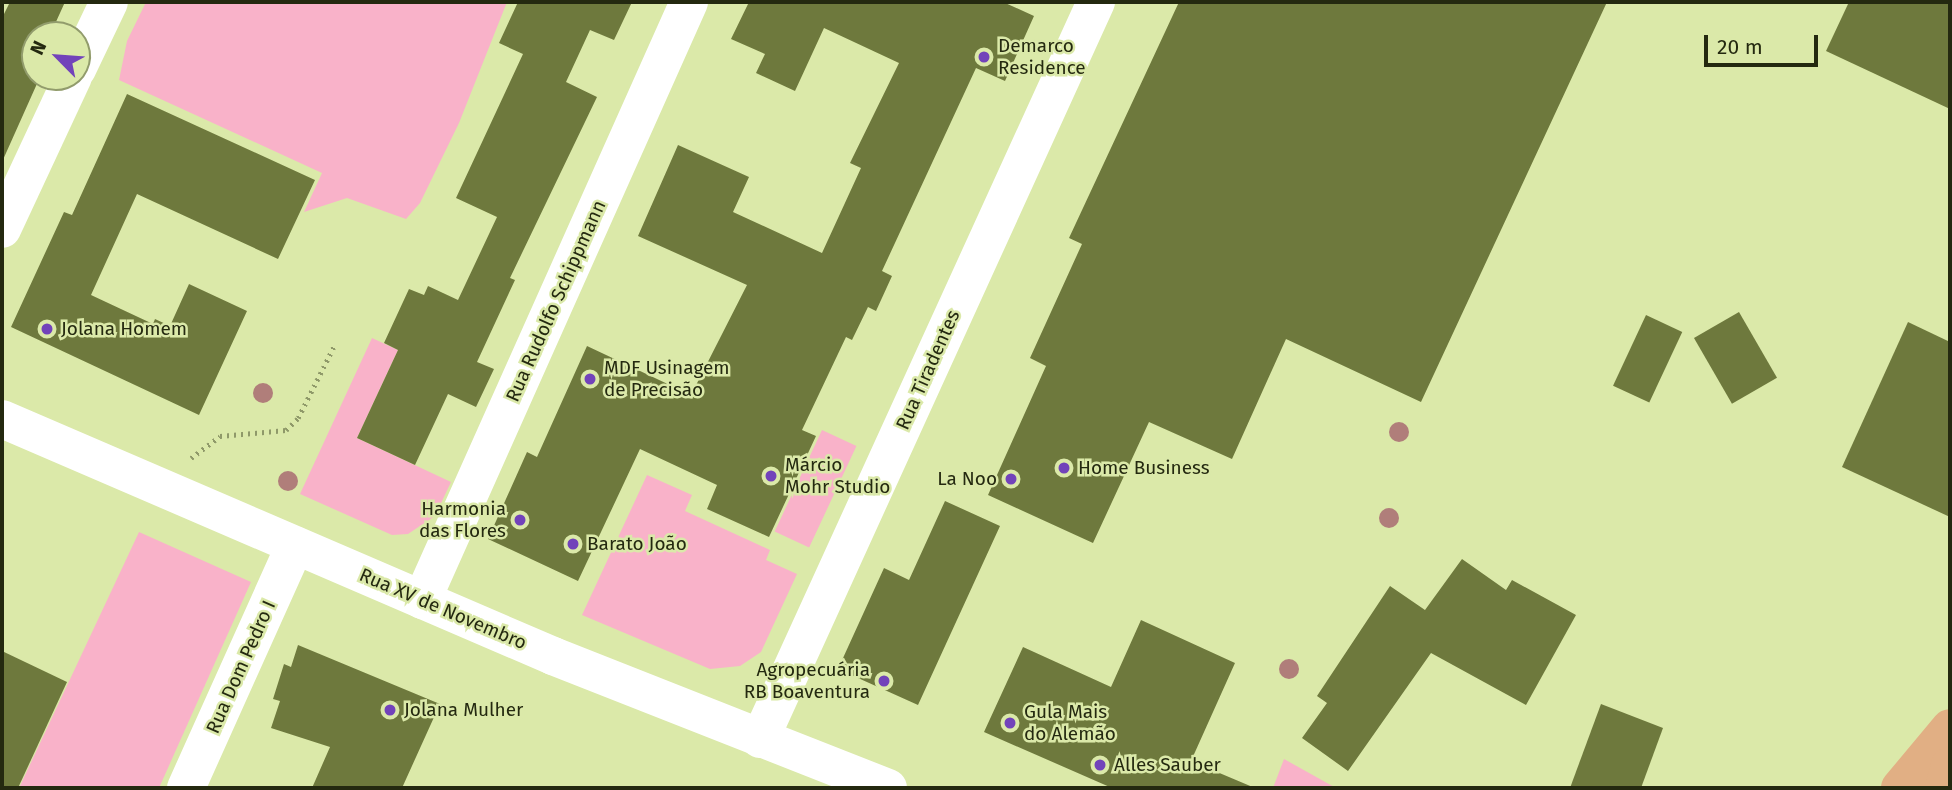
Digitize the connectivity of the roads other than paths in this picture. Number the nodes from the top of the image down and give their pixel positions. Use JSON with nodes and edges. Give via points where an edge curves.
{"nodes":[{"id":1,"x":109,"y":2,"type":"edge"},
{"id":2,"x":690,"y":2,"type":"edge"},
{"id":3,"x":1096,"y":2,"type":"edge"},
{"id":4,"x":91,"y":40,"type":"edge"},
{"id":5,"x":67,"y":91,"type":"edge"},
{"id":6,"x":2,"y":229,"type":"edge"},
{"id":7,"x":2,"y":419,"type":"edge"},
{"id":8,"x":295,"y":545,"type":"junction"},
{"id":9,"x":422,"y":600,"type":"junction"},
{"id":10,"x":1950,"y":728,"type":"edge"},
{"id":11,"x":760,"y":739,"type":"junction"},
{"id":12,"x":1950,"y":765,"type":"edge"},
{"id":13,"x":186,"y":788,"type":"edge"},
{"id":14,"x":888,"y":788,"type":"edge"},
{"id":15,"x":1899,"y":788,"type":"edge"},
{"id":16,"x":1944,"y":788,"type":"edge"}],
"edges":[{"from":1,"to":4,"type":"street"},
{"from":2,"to":9,"type":"street","name":"Rua Rudolfo Schippmann"},
{"from":3,"to":11,"type":"street","name":"Rua Tiradentes"},
{"from":5,"to":6,"type":"street"},
{"from":7,"to":8,"type":"street","name":"Rua XV de Novembro"},
{"from":8,"to":9,"type":"street","name":"Rua XV de Novembro"},
{"from":8,"to":13,"type":"street","name":"Rua Dom Pedro I"},
{"from":9,"to":11,"type":"street","name":"Rua XV de Novembro"},
{"from":10,"to":15,"type":"main road"},
{"from":11,"to":14,"type":"street","name":"Rua XV de Novembro"},
{"from":12,"to":16,"type":"main road"}]}
